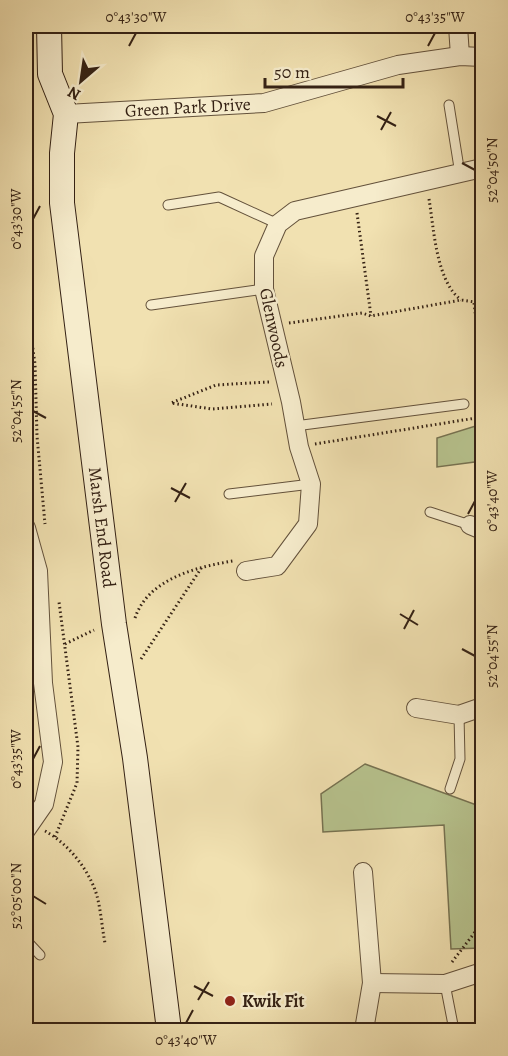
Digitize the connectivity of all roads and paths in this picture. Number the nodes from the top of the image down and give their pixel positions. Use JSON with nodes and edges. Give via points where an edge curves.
{"nodes":[{"id":1,"x":49,"y":26,"type":"edge"},
{"id":2,"x":458,"y":26,"type":"edge"},
{"id":3,"x":460,"y":56,"type":"junction"},
{"id":4,"x":483,"y":57,"type":"edge"},
{"id":5,"x":449,"y":105,"type":"dead end"},
{"id":6,"x":66,"y":114,"type":"junction"},
{"id":7,"x":483,"y":168,"type":"edge"},
{"id":8,"x":460,"y":174,"type":"junction"},
{"id":9,"x":426,"y":182,"type":"junction"},
{"id":10,"x":354,"y":196,"type":"junction"},
{"id":11,"x":168,"y":205,"type":"dead end"},
{"id":12,"x":278,"y":224,"type":"junction"},
{"id":13,"x":264,"y":289,"type":"junction"},
{"id":14,"x":461,"y":300,"type":"junction"},
{"id":15,"x":474,"y":302,"type":"junction"},
{"id":16,"x":483,"y":303,"type":"edge"},
{"id":17,"x":151,"y":305,"type":"dead end"},
{"id":18,"x":371,"y":316,"type":"junction"},
{"id":19,"x":272,"y":326,"type":"junction"},
{"id":20,"x":483,"y":367,"type":"edge"},
{"id":21,"x":286,"y":381,"type":"junction"},
{"id":22,"x":291,"y":402,"type":"junction"},
{"id":23,"x":464,"y":404,"type":"dead end"},
{"id":24,"x":483,"y":414,"type":"edge"},
{"id":25,"x":476,"y":418,"type":"junction"},
{"id":26,"x":295,"y":426,"type":"junction"},
{"id":27,"x":483,"y":434,"type":"edge"},
{"id":28,"x":299,"y":447,"type":"junction"},
{"id":29,"x":311,"y":484,"type":"junction"},
{"id":30,"x":229,"y":494,"type":"dead end"},
{"id":31,"x":430,"y":512,"type":"dead end"},
{"id":32,"x":476,"y":528,"type":"edge"},
{"id":33,"x":26,"y":530,"type":"edge"},
{"id":34,"x":203,"y":566,"type":"junction"},
{"id":35,"x":246,"y":571,"type":"joint"},
{"id":36,"x":135,"y":623,"type":"dead end"},
{"id":37,"x":137,"y":652,"type":"dead end"},
{"id":38,"x":34,"y":684,"type":"edge"},
{"id":39,"x":483,"y":707,"type":"edge"},
{"id":40,"x":416,"y":708,"type":"dead end"},
{"id":41,"x":459,"y":715,"type":"junction"},
{"id":42,"x":450,"y":789,"type":"dead end"},
{"id":43,"x":27,"y":828,"type":"edge"},
{"id":44,"x":363,"y":872,"type":"dead end"},
{"id":45,"x":483,"y":923,"type":"edge"},
{"id":46,"x":26,"y":940,"type":"edge"},
{"id":47,"x":105,"y":943,"type":"dead end"},
{"id":48,"x":40,"y":955,"type":"dead end"},
{"id":49,"x":483,"y":972,"type":"edge"},
{"id":50,"x":372,"y":982,"type":"junction"},
{"id":51,"x":448,"y":983,"type":"junction"},
{"id":52,"x":169,"y":1030,"type":"edge"},
{"id":53,"x":364,"y":1030,"type":"edge"},
{"id":54,"x":454,"y":1030,"type":"edge"}],
"edges":[{"from":1,"to":6,"type":"street","name":"Marsh End Road","via":[[50,74]]},
{"from":2,"to":3,"type":"street"},
{"from":3,"to":4,"type":"street","name":"Green Park Drive"},
{"from":3,"to":6,"type":"street","name":"Green Park Drive","via":[[398,65],[264,103]]},
{"from":5,"to":8,"type":"lane"},
{"from":6,"to":52,"type":"street","name":"Marsh End Road","via":[[62,202]]},
{"from":7,"to":8,"type":"street"},
{"from":8,"to":9,"type":"street"},
{"from":9,"to":10,"type":"street"},
{"from":9,"to":14,"type":"path","via":[[444,280]]},
{"from":10,"to":12,"type":"street","via":[[295,211]]},
{"from":10,"to":18,"type":"path"},
{"from":11,"to":12,"type":"lane","via":[[219,197]]},
{"from":12,"to":13,"type":"street","name":"Glenwoods","via":[[264,256]]},
{"from":13,"to":17,"type":"lane"},
{"from":13,"to":19,"type":"street","name":"Glenwoods"},
{"from":14,"to":15,"type":"path"},
{"from":14,"to":18,"type":"path"},
{"from":15,"to":16,"type":"path"},
{"from":15,"to":20,"type":"path"},
{"from":18,"to":19,"type":"path","via":[[362,313]]},
{"from":19,"to":21,"type":"street","name":"Glenwoods"},
{"from":21,"to":22,"type":"street","name":"Glenwoods"},
{"from":21,"to":22,"type":"path","via":[[216,385],[171,403],[212,409]]},
{"from":22,"to":26,"type":"street","name":"Glenwoods"},
{"from":23,"to":26,"type":"lane"},
{"from":24,"to":25,"type":"path"},
{"from":25,"to":27,"type":"path"},
{"from":25,"to":28,"type":"path"},
{"from":26,"to":28,"type":"street","name":"Glenwoods"},
{"from":28,"to":29,"type":"street","name":"Glenwoods"},
{"from":29,"to":30,"type":"lane"},
{"from":29,"to":35,"type":"street","name":"Glenwoods","via":[[308,524],[277,566]]},
{"from":31,"to":32,"type":"lane"},
{"from":33,"to":38,"type":"street","via":[[38,571]]},
{"from":34,"to":35,"type":"path","via":[[234,561]]},
{"from":34,"to":36,"type":"path","via":[[155,588],[135,615]]},
{"from":34,"to":37,"type":"path","via":[[139,663]]},
{"from":38,"to":43,"type":"street","via":[[53,762],[44,804]]},
{"from":39,"to":41,"type":"street"},
{"from":40,"to":41,"type":"street"},
{"from":41,"to":42,"type":"lane","via":[[460,759]]},
{"from":43,"to":47,"type":"path","via":[[56,837],[87,873],[96,895]]},
{"from":44,"to":50,"type":"street"},
{"from":45,"to":51,"type":"path","via":[[452,960]]},
{"from":46,"to":48,"type":"lane"},
{"from":49,"to":51,"type":"street"},
{"from":50,"to":51,"type":"street"},
{"from":50,"to":53,"type":"street"},
{"from":51,"to":54,"type":"lane"}]}
